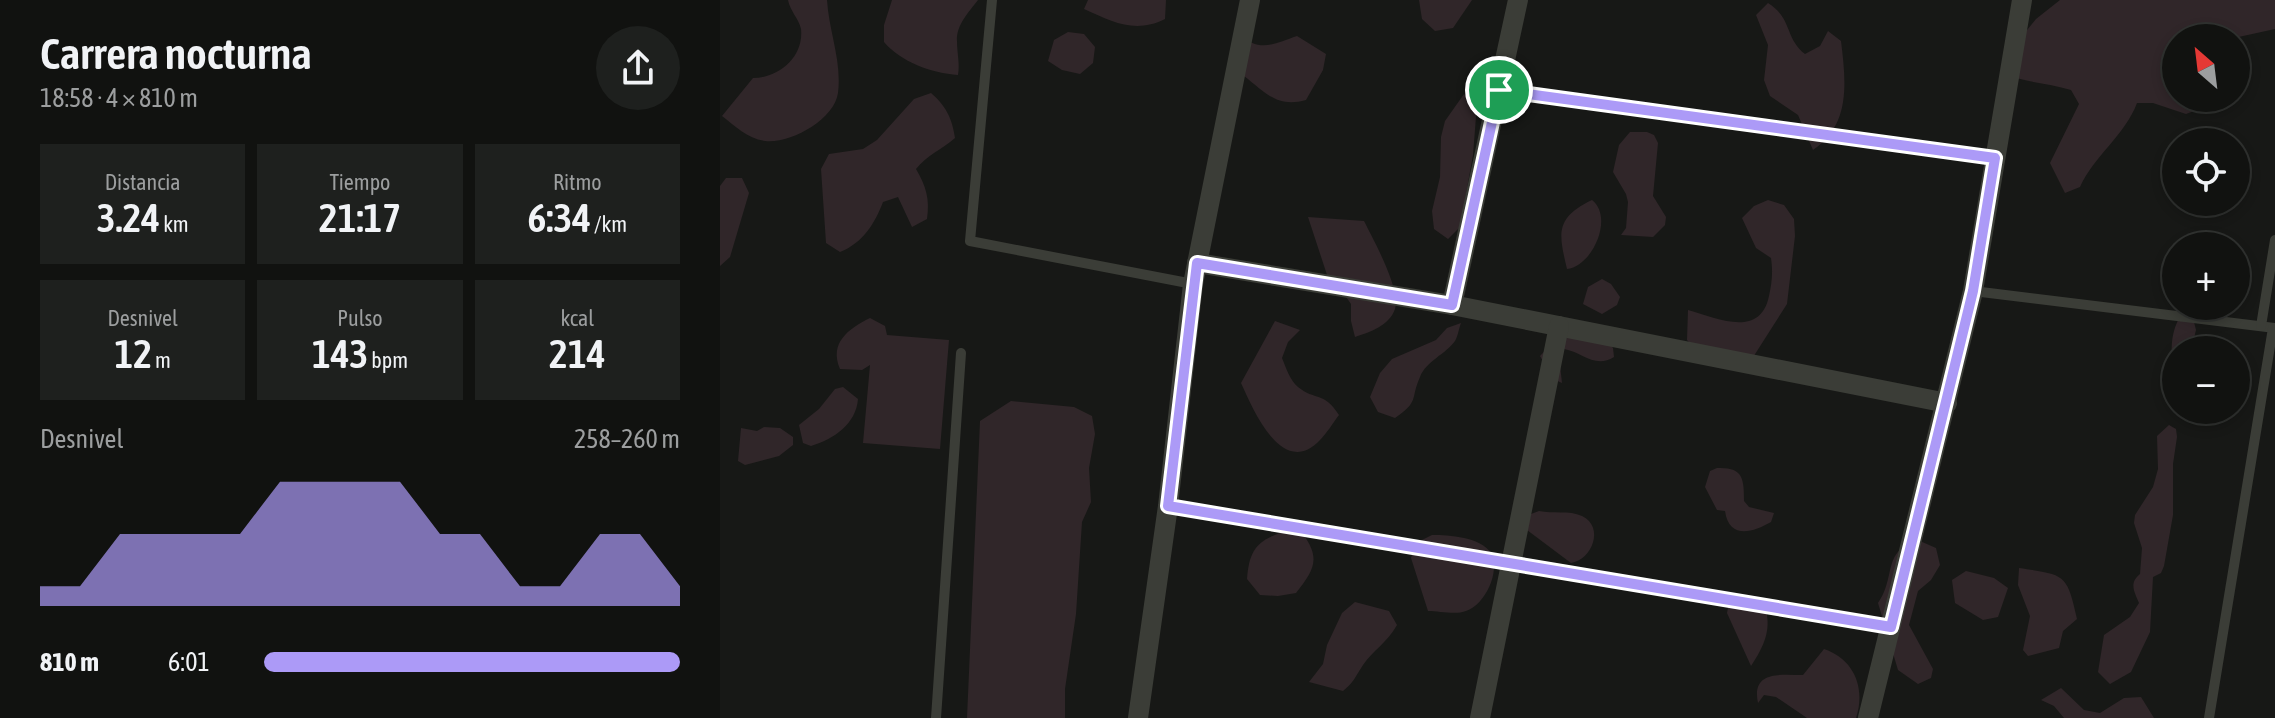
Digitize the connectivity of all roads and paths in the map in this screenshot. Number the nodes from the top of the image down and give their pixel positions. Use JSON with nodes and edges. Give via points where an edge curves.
{"nodes":[{"id":1,"x":992,"y":0,"type":"edge"},
{"id":2,"x":1250,"y":0,"type":"edge"},
{"id":3,"x":1518,"y":0,"type":"edge"},
{"id":4,"x":2022,"y":0,"type":"edge"},
{"id":5,"x":1499,"y":90,"type":"junction"},
{"id":6,"x":1995,"y":158,"type":"junction"},
{"id":7,"x":2275,"y":240,"type":"edge"},
{"id":8,"x":1197,"y":263,"type":"junction"},
{"id":9,"x":1193,"y":284,"type":"junction"},
{"id":10,"x":1973,"y":291,"type":"junction"},
{"id":11,"x":1452,"y":305,"type":"junction"},
{"id":12,"x":1559,"y":326,"type":"junction"},
{"id":13,"x":2270,"y":328,"type":"edge"},
{"id":14,"x":961,"y":353,"type":"dead end"},
{"id":15,"x":1947,"y":403,"type":"junction"},
{"id":16,"x":1168,"y":506,"type":"junction"},
{"id":17,"x":1513,"y":564,"type":"junction"},
{"id":18,"x":1891,"y":627,"type":"junction"},
{"id":19,"x":936,"y":718,"type":"edge"},
{"id":20,"x":1138,"y":718,"type":"edge"},
{"id":21,"x":1480,"y":718,"type":"edge"},
{"id":22,"x":1868,"y":718,"type":"edge"},
{"id":23,"x":2209,"y":718,"type":"edge"}],
"edges":[{"from":1,"to":9,"type":"lane","via":[[970,241]]},
{"from":2,"to":8,"type":"street"},
{"from":3,"to":5,"type":"street"},
{"from":4,"to":6,"type":"street"},
{"from":5,"to":6,"type":"lane"},
{"from":5,"to":11,"type":"street"},
{"from":6,"to":10,"type":"street"},
{"from":7,"to":13,"type":"lane"},
{"from":8,"to":9,"type":"street"},
{"from":8,"to":11,"type":"street"},
{"from":9,"to":16,"type":"street"},
{"from":10,"to":13,"type":"lane"},
{"from":10,"to":15,"type":"street"},
{"from":11,"to":12,"type":"street"},
{"from":12,"to":15,"type":"street"},
{"from":12,"to":17,"type":"street"},
{"from":13,"to":23,"type":"lane"},
{"from":14,"to":19,"type":"lane"},
{"from":15,"to":18,"type":"street"},
{"from":16,"to":17,"type":"lane"},
{"from":16,"to":20,"type":"street"},
{"from":17,"to":18,"type":"lane"},
{"from":17,"to":21,"type":"street"},
{"from":18,"to":22,"type":"street"}]}
